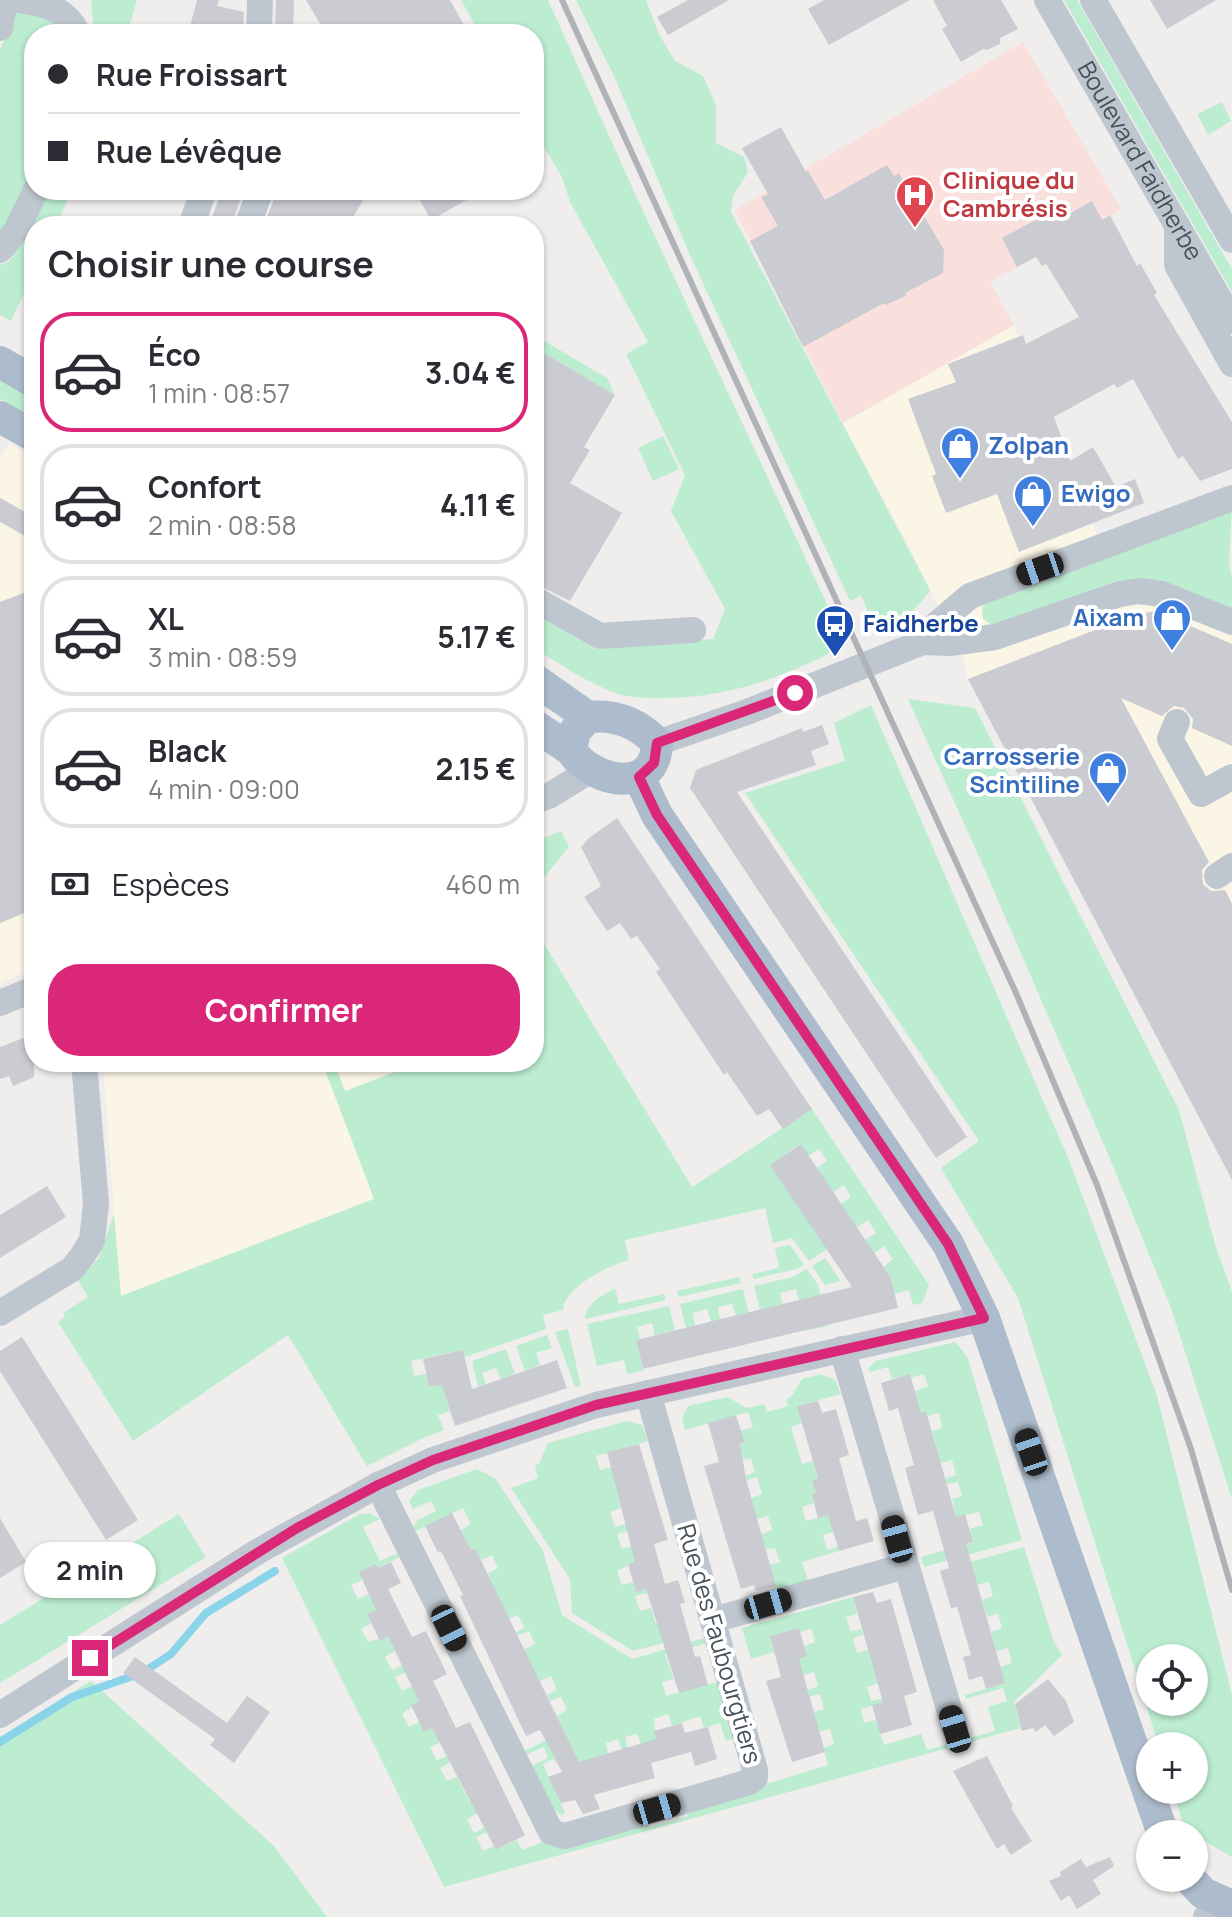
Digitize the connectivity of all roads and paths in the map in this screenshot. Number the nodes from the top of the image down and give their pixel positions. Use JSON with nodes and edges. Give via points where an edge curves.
{"nodes":[{"id":1,"x":5,"y":0,"type":"edge"},
{"id":2,"x":18,"y":0,"type":"edge"},
{"id":3,"x":260,"y":0,"type":"edge"},
{"id":4,"x":1047,"y":0,"type":"edge"},
{"id":5,"x":1093,"y":0,"type":"edge"},
{"id":6,"x":73,"y":24,"type":"edge"},
{"id":7,"x":259,"y":24,"type":"edge"},
{"id":8,"x":0,"y":28,"type":"edge"},
{"id":9,"x":31,"y":200,"type":"edge"},
{"id":10,"x":1177,"y":225,"type":"junction"},
{"id":11,"x":1232,"y":240,"type":"edge"},
{"id":12,"x":0,"y":250,"type":"edge"},
{"id":13,"x":1232,"y":321,"type":"edge"},
{"id":14,"x":0,"y":362,"type":"edge"},
{"id":15,"x":1232,"y":364,"type":"edge"},
{"id":16,"x":24,"y":376,"type":"edge"},
{"id":17,"x":1232,"y":498,"type":"edge"},
{"id":18,"x":544,"y":605,"type":"edge"},
{"id":19,"x":1232,"y":622,"type":"edge"},
{"id":20,"x":693,"y":630,"type":"dead end"},
{"id":21,"x":923,"y":642,"type":"junction"},
{"id":22,"x":544,"y":686,"type":"edge"},
{"id":23,"x":588,"y":717,"type":"junction"},
{"id":24,"x":1177,"y":722,"type":"dead end"},
{"id":25,"x":544,"y":732,"type":"edge"},
{"id":26,"x":657,"y":743,"type":"junction"},
{"id":27,"x":581,"y":760,"type":"junction"},
{"id":28,"x":639,"y":777,"type":"junction"},
{"id":29,"x":1232,"y":777,"type":"edge"},
{"id":30,"x":544,"y":798,"type":"edge"},
{"id":31,"x":24,"y":993,"type":"edge"},
{"id":32,"x":0,"y":1003,"type":"edge"},
{"id":33,"x":85,"y":1072,"type":"edge"},
{"id":34,"x":0,"y":1313,"type":"edge"},
{"id":35,"x":984,"y":1318,"type":"junction"},
{"id":36,"x":842,"y":1349,"type":"junction"},
{"id":37,"x":648,"y":1393,"type":"junction"},
{"id":38,"x":378,"y":1485,"type":"junction"},
{"id":39,"x":905,"y":1566,"type":"junction"},
{"id":40,"x":713,"y":1620,"type":"junction"},
{"id":41,"x":0,"y":1715,"type":"edge"},
{"id":42,"x":955,"y":1729,"type":"dead end"},
{"id":43,"x":1158,"y":1820,"type":"edge"},
{"id":44,"x":1202,"y":1892,"type":"edge"},
{"id":45,"x":1218,"y":1908,"type":"edge"}],
"edges":[{"from":1,"to":8,"type":"street"},
{"from":2,"to":6,"type":"street","via":[[58,9]]},
{"from":3,"to":7,"type":"street"},
{"from":4,"to":10,"type":"street","name":"Boulevard Faidherbe"},
{"from":5,"to":11,"type":"street","name":"Boulevard Faidherbe"},
{"from":9,"to":12,"type":"street"},
{"from":10,"to":13,"type":"street","name":"Boulevard Faidherbe"},
{"from":10,"to":15,"type":"street","via":[[1177,265]]},
{"from":14,"to":16,"type":"main road"},
{"from":17,"to":21,"type":"street","via":[[981,591],[953,610]]},
{"from":18,"to":20,"type":"street","via":[[600,636]]},
{"from":19,"to":21,"type":"street","via":[[1162,594],[1139,591],[995,637]]},
{"from":21,"to":26,"type":"street"},
{"from":22,"to":23,"type":"main road"},
{"from":23,"to":26,"type":"main road","via":[[639,726]]},
{"from":23,"to":27,"type":"main road","via":[[575,731]]},
{"from":24,"to":29,"type":"street","via":[[1170,739],[1201,794]]},
{"from":25,"to":27,"type":"main road"},
{"from":26,"to":28,"type":"main road","via":[[654,763]]},
{"from":27,"to":28,"type":"main road","via":[[624,780]]},
{"from":27,"to":30,"type":"street"},
{"from":28,"to":35,"type":"main road","via":[[657,815],[948,1244]]},
{"from":31,"to":32,"type":"street"},
{"from":33,"to":34,"type":"street","via":[[96,1204],[92,1240],[72,1269]]},
{"from":35,"to":36,"type":"street"},
{"from":35,"to":43,"type":"main road"},
{"from":36,"to":37,"type":"street"},
{"from":36,"to":39,"type":"street"},
{"from":37,"to":38,"type":"street","via":[[442,1457]]},
{"from":37,"to":40,"type":"street","name":"Rue des Faubourgtiers"},
{"from":38,"to":40,"type":"street","name":"Rue des Faubourgtiers","via":[[555,1834],[565,1836],[755,1778]]},
{"from":38,"to":41,"type":"street","via":[[257,1552]]},
{"from":39,"to":40,"type":"street"},
{"from":39,"to":42,"type":"street"},
{"from":44,"to":45,"type":"main road"}]}
